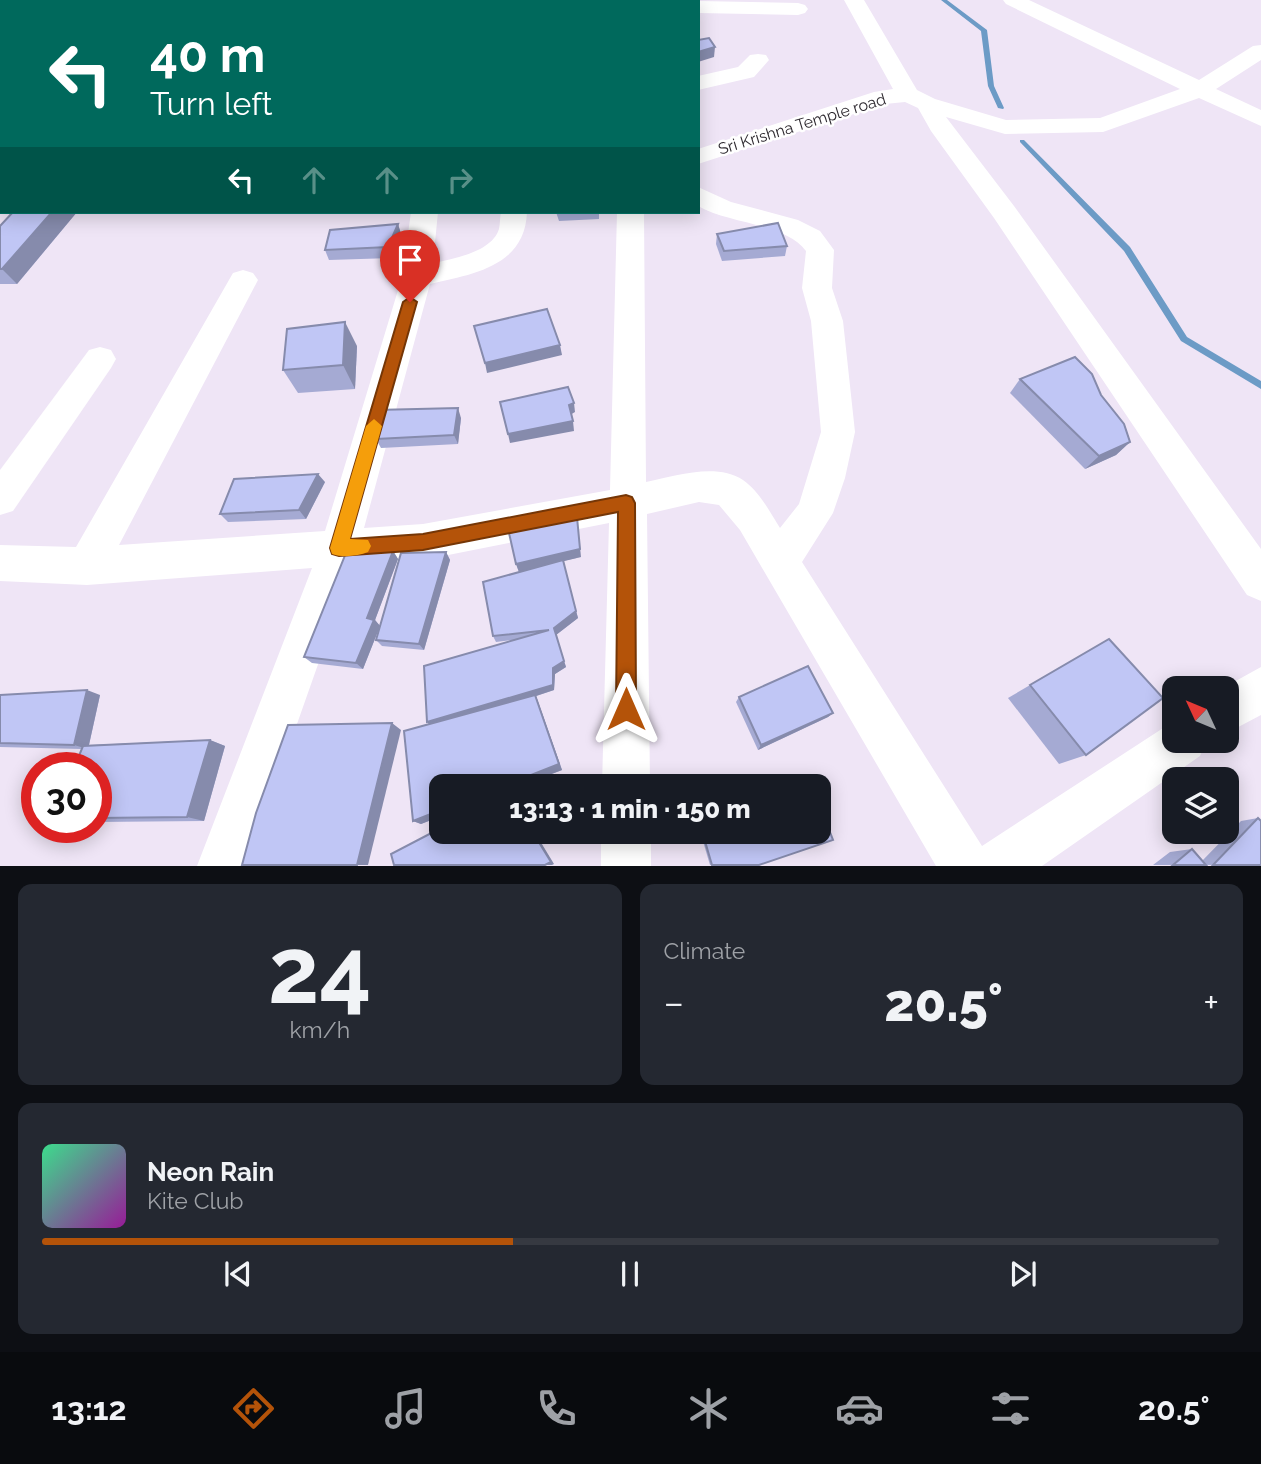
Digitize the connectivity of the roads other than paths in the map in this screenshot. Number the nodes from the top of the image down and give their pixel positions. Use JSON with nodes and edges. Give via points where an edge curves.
{"nodes":[{"id":1,"x":854,"y":0,"type":"edge"},
{"id":2,"x":1013,"y":0,"type":"edge"},
{"id":3,"x":700,"y":7,"type":"edge"},
{"id":4,"x":798,"y":9,"type":"dead end"},
{"id":5,"x":1261,"y":51,"type":"edge"},
{"id":6,"x":758,"y":60,"type":"dead end"},
{"id":7,"x":700,"y":83,"type":"edge"},
{"id":8,"x":1199,"y":90,"type":"junction"},
{"id":9,"x":918,"y":99,"type":"junction"},
{"id":10,"x":1261,"y":119,"type":"edge"},
{"id":11,"x":700,"y":156,"type":"edge"},
{"id":12,"x":700,"y":196,"type":"edge"},
{"id":13,"x":424,"y":214,"type":"edge"},
{"id":14,"x":514,"y":214,"type":"edge"},
{"id":15,"x":630,"y":214,"type":"edge"},
{"id":16,"x":417,"y":277,"type":"junction"},
{"id":17,"x":243,"y":280,"type":"dead end"},
{"id":18,"x":100,"y":359,"type":"dead end"},
{"id":19,"x":0,"y":499,"type":"edge"},
{"id":20,"x":626,"y":503,"type":"junction"},
{"id":21,"x":339,"y":548,"type":"junction"},
{"id":22,"x":779,"y":561,"type":"junction"},
{"id":23,"x":0,"y":564,"type":"edge"},
{"id":24,"x":87,"y":566,"type":"junction"},
{"id":25,"x":1261,"y":582,"type":"edge"},
{"id":26,"x":1261,"y":689,"type":"edge"},
{"id":27,"x":1239,"y":704,"type":"edge"},
{"id":28,"x":1165,"y":753,"type":"edge"},
{"id":29,"x":626,"y":774,"type":"edge"},
{"id":30,"x":626,"y":844,"type":"edge"},
{"id":31,"x":222,"y":866,"type":"edge"},
{"id":32,"x":626,"y":866,"type":"edge"},
{"id":33,"x":965,"y":866,"type":"edge"},
{"id":34,"x":997,"y":866,"type":"edge"}],
"edges":[{"from":1,"to":9,"type":"street"},
{"from":2,"to":8,"type":"street"},
{"from":3,"to":4,"type":"street"},
{"from":5,"to":8,"type":"street","name":"Sri Krishna Temple road"},
{"from":6,"to":7,"type":"street","via":[[746,72]]},
{"from":8,"to":9,"type":"street","name":"Sri Krishna Temple road","via":[[1103,125],[1006,127]]},
{"from":8,"to":10,"type":"street"},
{"from":9,"to":11,"type":"street","name":"Sri Krishna Temple road","via":[[882,97]]},
{"from":9,"to":25,"type":"street","via":[[1004,212]]},
{"from":12,"to":22,"type":"street","via":[[721,208],[788,226],[810,237],[820,250],[817,288],[827,321],[838,432],[814,513]]},
{"from":13,"to":16,"type":"street"},
{"from":14,"to":16,"type":"street","via":[[513,232],[500,248],[485,257]]},
{"from":15,"to":20,"type":"street"},
{"from":16,"to":21,"type":"street"},
{"from":17,"to":24,"type":"street"},
{"from":18,"to":19,"type":"street"},
{"from":20,"to":21,"type":"street","via":[[423,542]]},
{"from":20,"to":22,"type":"street","via":[[699,486],[730,491]]},
{"from":20,"to":29,"type":"street"},
{"from":21,"to":24,"type":"street"},
{"from":21,"to":31,"type":"street"},
{"from":22,"to":33,"type":"street"},
{"from":23,"to":24,"type":"street"},
{"from":26,"to":27,"type":"street"},
{"from":28,"to":34,"type":"street"},
{"from":30,"to":32,"type":"street"}]}
